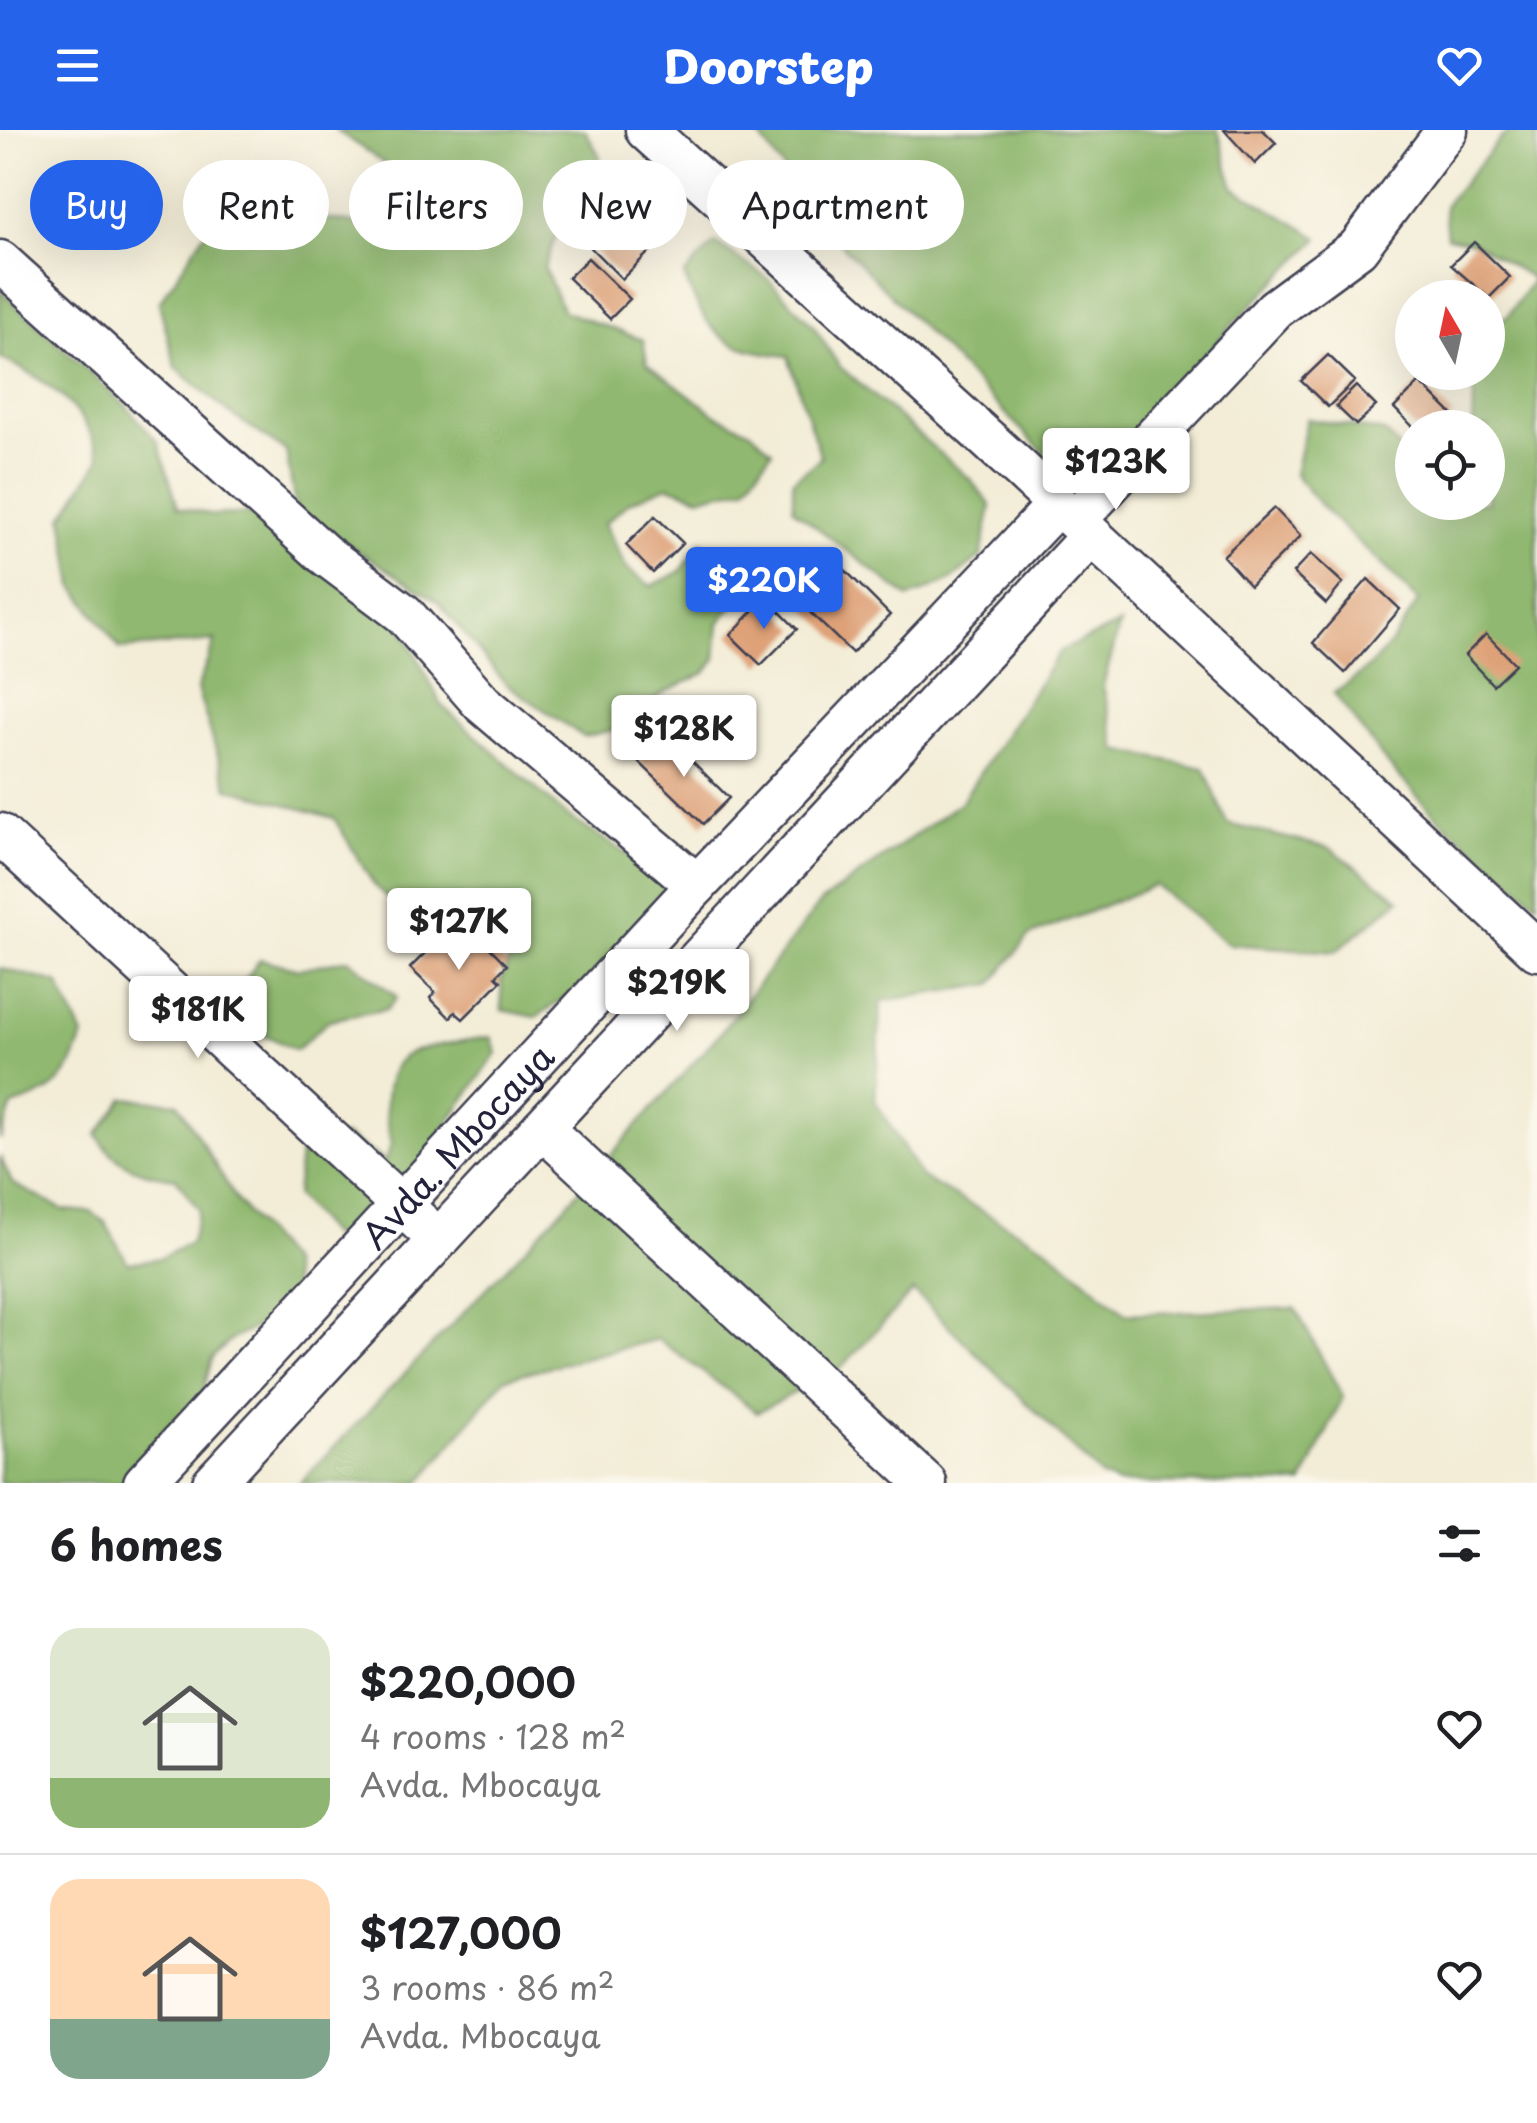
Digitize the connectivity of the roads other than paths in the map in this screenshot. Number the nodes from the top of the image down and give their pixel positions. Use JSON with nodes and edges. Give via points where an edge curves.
{"nodes":[{"id":1,"x":646,"y":130,"type":"edge"},
{"id":2,"x":1448,"y":130,"type":"edge"},
{"id":3,"x":0,"y":261,"type":"edge"},
{"id":4,"x":1074,"y":521,"type":"junction"},
{"id":5,"x":7,"y":855,"type":"edge"},
{"id":6,"x":697,"y":885,"type":"junction"},
{"id":7,"x":1537,"y":950,"type":"edge"},
{"id":8,"x":542,"y":1128,"type":"junction"},
{"id":9,"x":402,"y":1207,"type":"junction"},
{"id":10,"x":439,"y":1239,"type":"junction"},
{"id":11,"x":144,"y":1483,"type":"edge"},
{"id":12,"x":214,"y":1483,"type":"edge"},
{"id":13,"x":926,"y":1483,"type":"edge"}],
"edges":[{"from":1,"to":4,"type":"street"},
{"from":2,"to":4,"type":"street","via":[[1358,248],[1275,310]]},
{"from":3,"to":6,"type":"street","via":[[324,554],[404,614],[482,703]]},
{"from":4,"to":6,"type":"street","name":"Avda. Mbocaya"},
{"from":4,"to":7,"type":"street"},
{"from":4,"to":8,"type":"street"},
{"from":5,"to":9,"type":"street"},
{"from":6,"to":9,"type":"street","name":"Avda. Mbocaya"},
{"from":8,"to":10,"type":"street"},
{"from":8,"to":13,"type":"street"},
{"from":9,"to":10,"type":"street"},
{"from":9,"to":11,"type":"street","name":"Avda. Mbocaya"},
{"from":10,"to":12,"type":"street"}]}
